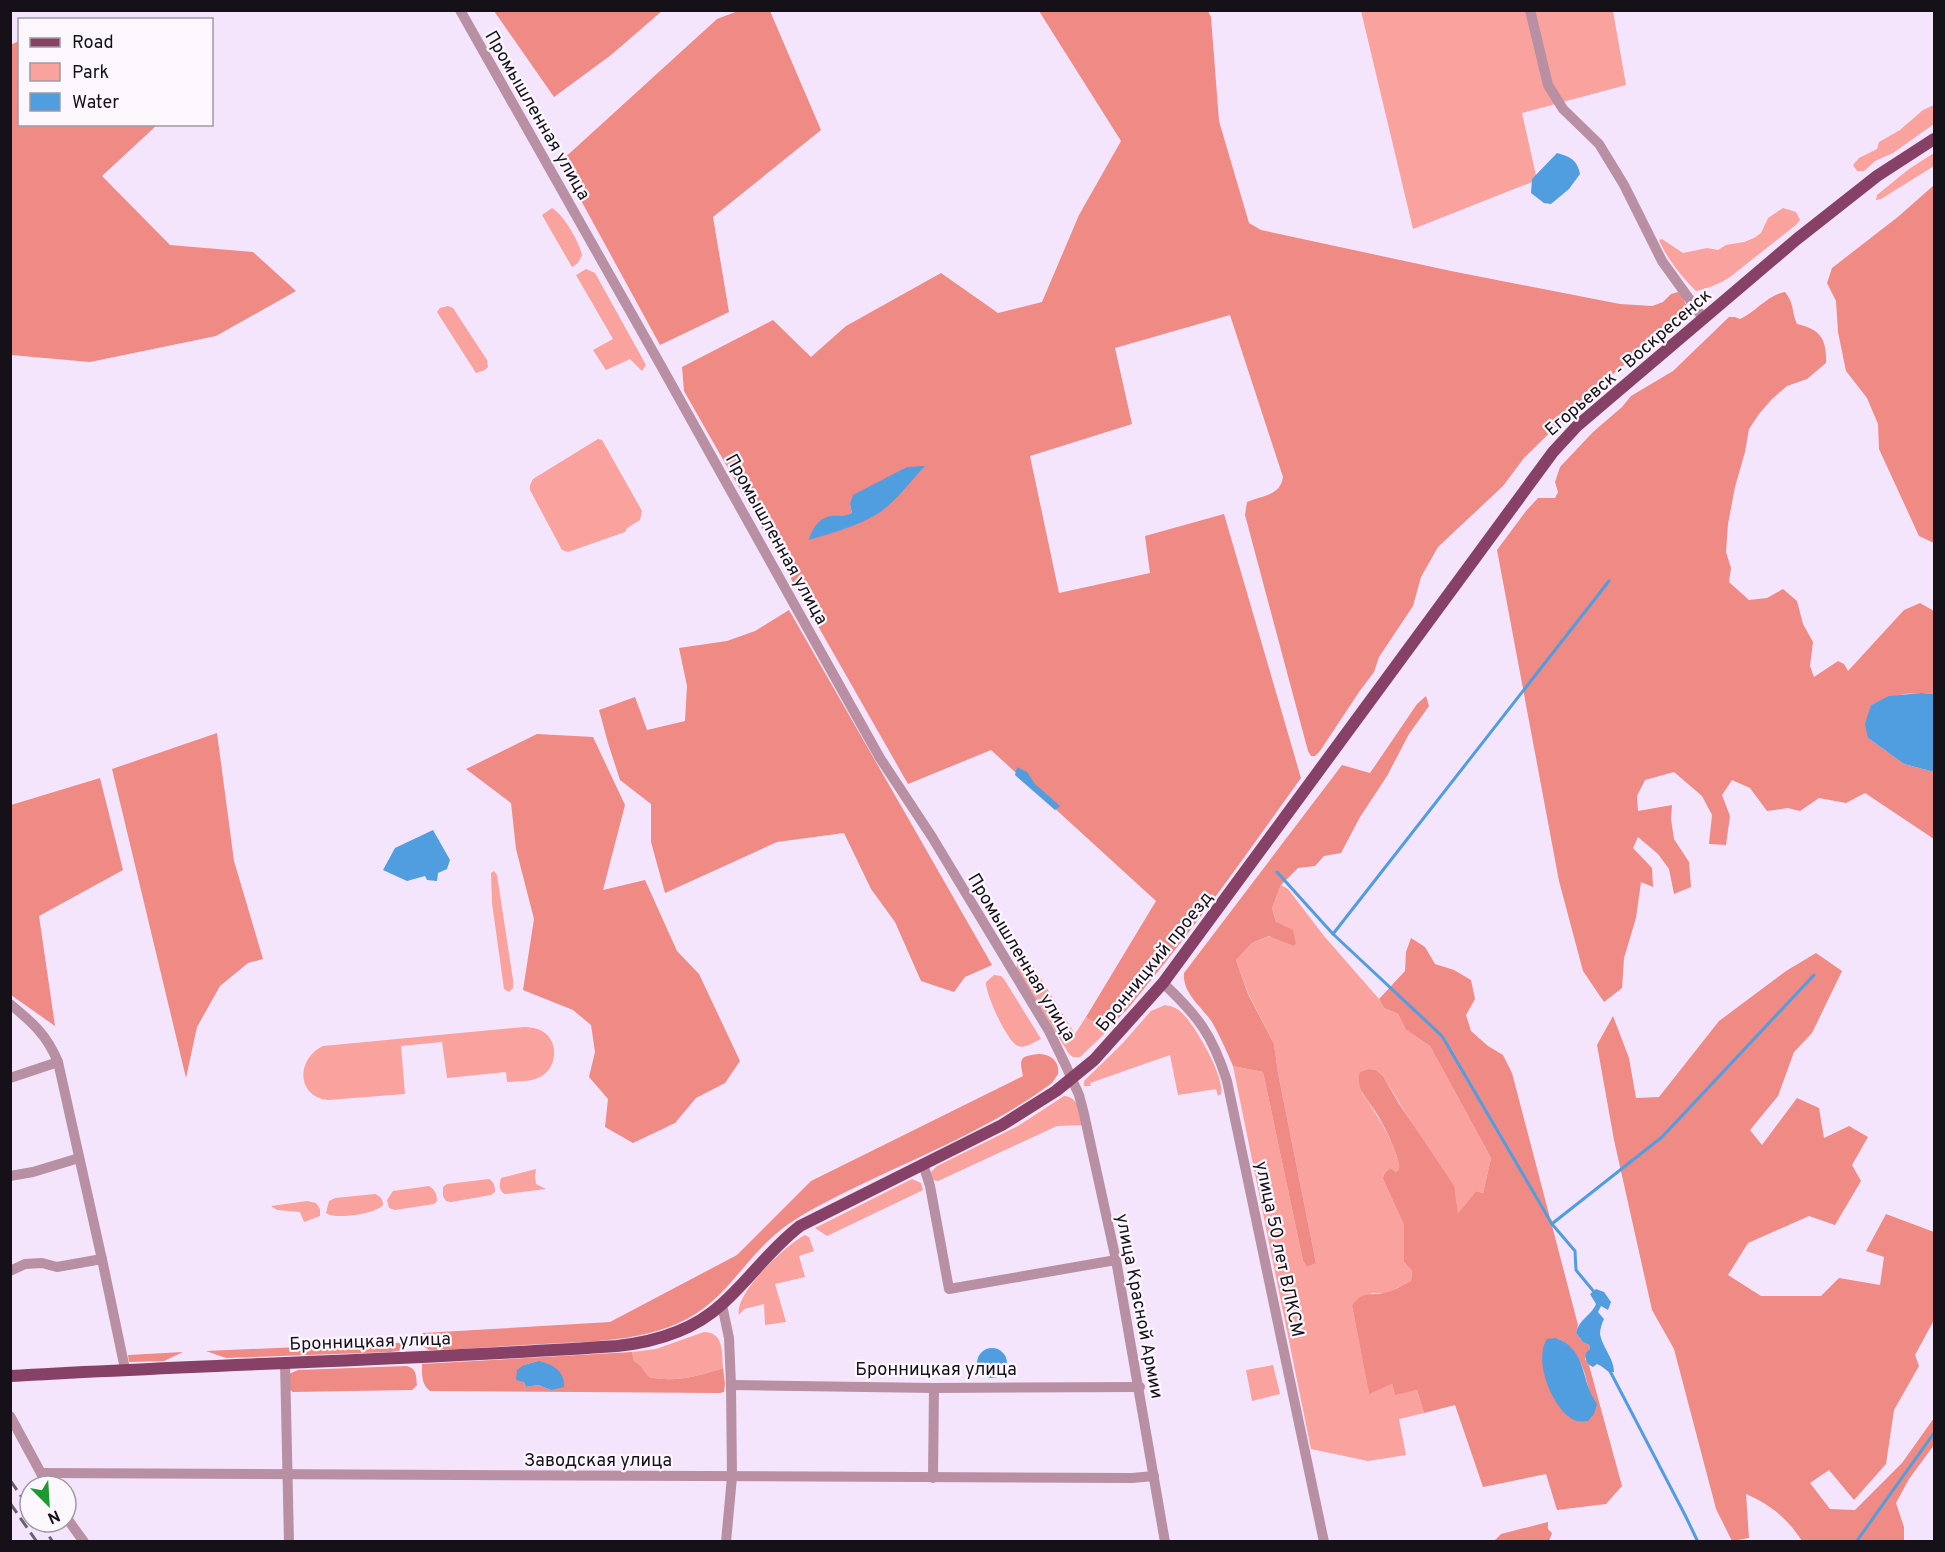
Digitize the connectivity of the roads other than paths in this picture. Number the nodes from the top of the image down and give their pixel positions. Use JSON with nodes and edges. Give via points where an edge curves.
{"nodes":[{"id":1,"x":460,"y":10,"type":"edge"},
{"id":2,"x":1530,"y":10,"type":"edge"},
{"id":3,"x":1935,"y":139,"type":"edge"},
{"id":4,"x":1703,"y":318,"type":"junction"},
{"id":5,"x":1397,"y":663,"type":"joint"},
{"id":6,"x":1163,"y":983,"type":"junction"},
{"id":7,"x":10,"y":1004,"type":"edge"},
{"id":8,"x":58,"y":1062,"type":"junction"},
{"id":9,"x":10,"y":1078,"type":"edge"},
{"id":10,"x":1071,"y":1079,"type":"junction"},
{"id":11,"x":79,"y":1158,"type":"junction"},
{"id":12,"x":923,"y":1164,"type":"junction"},
{"id":13,"x":10,"y":1176,"type":"edge"},
{"id":14,"x":102,"y":1259,"type":"junction"},
{"id":15,"x":1116,"y":1260,"type":"junction"},
{"id":16,"x":10,"y":1271,"type":"edge"},
{"id":17,"x":722,"y":1305,"type":"junction"},
{"id":18,"x":285,"y":1362,"type":"junction"},
{"id":19,"x":125,"y":1369,"type":"junction"},
{"id":20,"x":10,"y":1376,"type":"edge"},
{"id":21,"x":731,"y":1385,"type":"junction"},
{"id":22,"x":1140,"y":1387,"type":"junction"},
{"id":23,"x":934,"y":1388,"type":"junction"},
{"id":24,"x":10,"y":1416,"type":"edge"},
{"id":25,"x":41,"y":1473,"type":"joint"},
{"id":26,"x":288,"y":1475,"type":"junction"},
{"id":27,"x":1154,"y":1476,"type":"junction"},
{"id":28,"x":732,"y":1477,"type":"junction"},
{"id":29,"x":933,"y":1478,"type":"junction"},
{"id":30,"x":289,"y":1542,"type":"edge"},
{"id":31,"x":726,"y":1542,"type":"edge"},
{"id":32,"x":1165,"y":1542,"type":"edge"},
{"id":33,"x":1324,"y":1542,"type":"edge"}],
"edges":[{"from":1,"to":10,"type":"street","name":"Промышленная улица","via":[[880,758],[1049,1031]]},
{"from":2,"to":4,"type":"street","via":[[1548,86],[1563,109],[1599,144],[1662,261]]},
{"from":3,"to":4,"type":"main road","name":"Егорьевск - Воскресенск","via":[[1868,183]]},
{"from":4,"to":5,"type":"main road","name":"Егорьевск - Воскресенск","via":[[1577,426],[1553,452]]},
{"from":5,"to":6,"type":"main road","name":"Бронницкий проезд"},
{"from":6,"to":10,"type":"main road","name":"Бронницкий проезд","via":[[1116,1038]]},
{"from":6,"to":33,"type":"street","name":"улица 50 лет ВЛКСМ","via":[[1202,1024],[1227,1081]]},
{"from":7,"to":8,"type":"street","via":[[37,1026]]},
{"from":8,"to":9,"type":"street"},
{"from":8,"to":11,"type":"street"},
{"from":10,"to":12,"type":"main road","name":"Бронницкий проезд","via":[[1020,1114]]},
{"from":10,"to":15,"type":"street","name":"улица Красной Армии","via":[[1084,1114]]},
{"from":11,"to":13,"type":"street"},
{"from":11,"to":14,"type":"street"},
{"from":12,"to":15,"type":"street","via":[[949,1289]]},
{"from":12,"to":17,"type":"main road","name":"Бронницкий проезд","via":[[801,1226]]},
{"from":14,"to":16,"type":"street","via":[[57,1267],[25,1264]]},
{"from":14,"to":19,"type":"street"},
{"from":15,"to":22,"type":"street","name":"улица Красной Армии"},
{"from":17,"to":18,"type":"main road","name":"Бронницкая улица","via":[[675,1332],[631,1344]]},
{"from":17,"to":21,"type":"street","via":[[729,1338]]},
{"from":18,"to":19,"type":"main road","name":"Бронницкая улица"},
{"from":18,"to":26,"type":"street"},
{"from":19,"to":20,"type":"main road","name":"Бронницкая улица"},
{"from":21,"to":23,"type":"street","name":"Бронницкая улица"},
{"from":21,"to":28,"type":"street"},
{"from":22,"to":23,"type":"street","name":"Бронницкая улица"},
{"from":22,"to":27,"type":"street","name":"улица Красной Армии"},
{"from":23,"to":29,"type":"street"},
{"from":24,"to":25,"type":"street"},
{"from":25,"to":26,"type":"street","name":"Заводская улица"},
{"from":26,"to":28,"type":"street","name":"Заводская улица"},
{"from":26,"to":30,"type":"street"},
{"from":27,"to":29,"type":"street","name":"Заводская улица"},
{"from":27,"to":32,"type":"street","name":"улица Красной Армии"},
{"from":28,"to":29,"type":"street","name":"Заводская улица"},
{"from":28,"to":31,"type":"street"}]}
